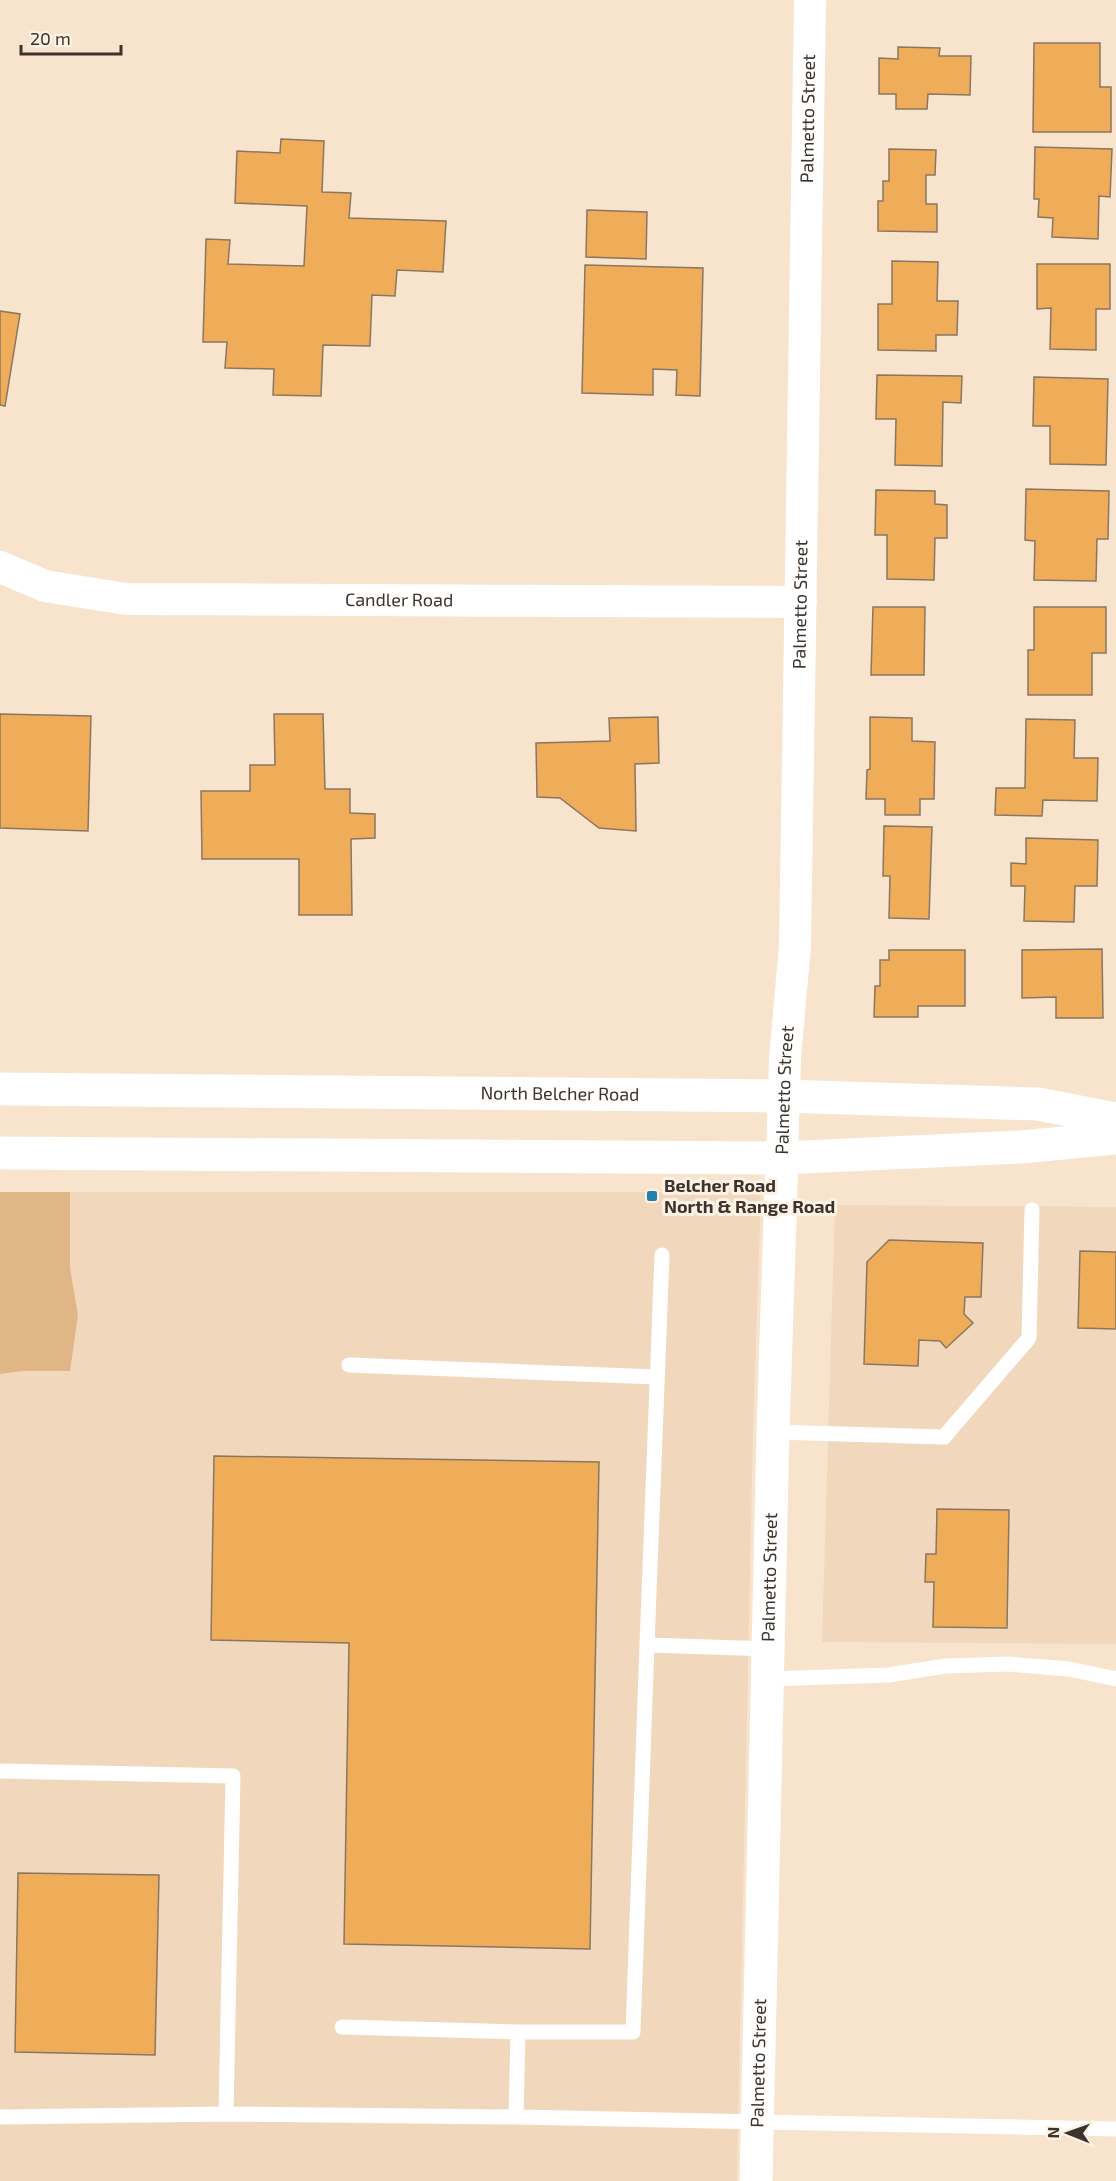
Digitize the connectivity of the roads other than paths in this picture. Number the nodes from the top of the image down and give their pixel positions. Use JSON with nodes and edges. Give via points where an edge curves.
{"nodes":[{"id":1,"x":810,"y":0,"type":"edge"},
{"id":2,"x":0,"y":567,"type":"edge"},
{"id":3,"x":801,"y":602,"type":"junction"},
{"id":4,"x":0,"y":1089,"type":"edge"},
{"id":5,"x":782,"y":1096,"type":"junction"},
{"id":6,"x":1116,"y":1119,"type":"edge"},
{"id":7,"x":1116,"y":1138,"type":"edge"},
{"id":8,"x":0,"y":1153,"type":"edge"},
{"id":9,"x":782,"y":1158,"type":"junction"},
{"id":10,"x":1032,"y":1210,"type":"dead end"},
{"id":11,"x":662,"y":1255,"type":"dead end"},
{"id":12,"x":349,"y":1365,"type":"dead end"},
{"id":13,"x":657,"y":1377,"type":"junction"},
{"id":14,"x":773,"y":1432,"type":"junction"},
{"id":15,"x":647,"y":1645,"type":"junction"},
{"id":16,"x":768,"y":1664,"type":"junction"},
{"id":17,"x":1116,"y":1679,"type":"edge"},
{"id":18,"x":0,"y":1771,"type":"edge"},
{"id":19,"x":342,"y":2027,"type":"dead end"},
{"id":20,"x":518,"y":2032,"type":"junction"},
{"id":21,"x":225,"y":2114,"type":"junction"},
{"id":22,"x":0,"y":2117,"type":"edge"},
{"id":23,"x":516,"y":2117,"type":"junction"},
{"id":24,"x":758,"y":2123,"type":"junction"},
{"id":25,"x":1116,"y":2129,"type":"edge"},
{"id":26,"x":756,"y":2181,"type":"edge"}],
"edges":[{"from":1,"to":3,"type":"street","name":"Palmetto Street"},
{"from":2,"to":3,"type":"street","name":"Candler Road","via":[[45,586],[126,599]]},
{"from":3,"to":5,"type":"street","name":"Palmetto Street","via":[[795,946]]},
{"from":4,"to":5,"type":"main road","name":"North Belcher Road"},
{"from":5,"to":6,"type":"main road","name":"North Belcher Road","via":[[1038,1104]]},
{"from":5,"to":9,"type":"street","name":"Palmetto Street"},
{"from":7,"to":9,"type":"main road","via":[[1021,1147]]},
{"from":8,"to":9,"type":"main road"},
{"from":9,"to":14,"type":"main road","name":"Palmetto Street"},
{"from":10,"to":14,"type":"lane","via":[[1029,1338],[944,1437]]},
{"from":11,"to":13,"type":"lane"},
{"from":12,"to":13,"type":"lane"},
{"from":13,"to":15,"type":"lane"},
{"from":14,"to":16,"type":"main road","name":"Palmetto Street"},
{"from":15,"to":16,"type":"lane"},
{"from":15,"to":20,"type":"lane","via":[[633,2032]]},
{"from":16,"to":17,"type":"lane","via":[[828,1678],[1008,1664],[1069,1669]]},
{"from":16,"to":24,"type":"main road","name":"Palmetto Street"},
{"from":18,"to":21,"type":"lane","via":[[233,1776]]},
{"from":19,"to":20,"type":"lane"},
{"from":20,"to":23,"type":"lane"},
{"from":21,"to":22,"type":"lane"},
{"from":21,"to":23,"type":"lane"},
{"from":23,"to":24,"type":"lane"},
{"from":24,"to":25,"type":"lane"},
{"from":24,"to":26,"type":"main road","name":"Palmetto Street"}]}
